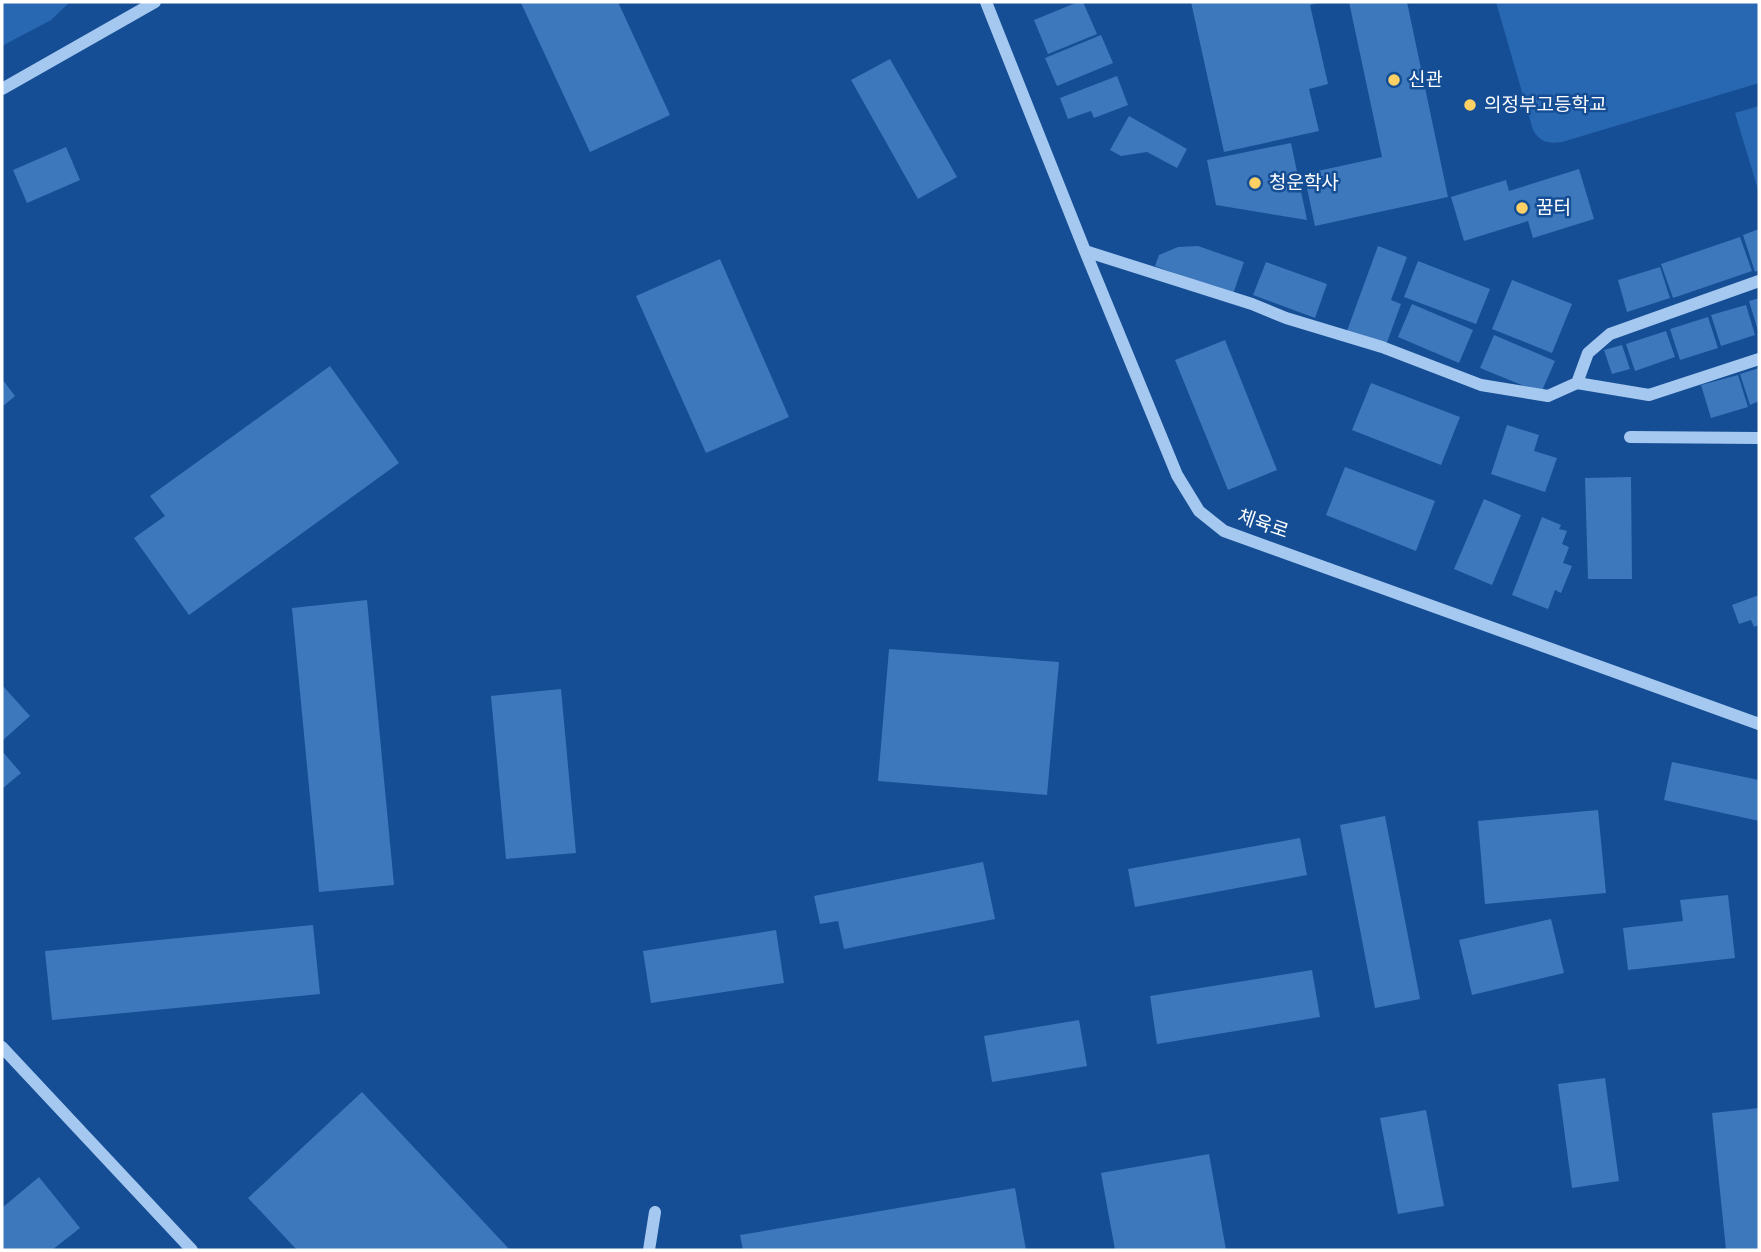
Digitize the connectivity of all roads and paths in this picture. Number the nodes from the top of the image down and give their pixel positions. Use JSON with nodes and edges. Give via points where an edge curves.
{"nodes":[{"id":1,"x":155,"y":2,"type":"edge"},
{"id":2,"x":986,"y":2,"type":"edge"},
{"id":3,"x":2,"y":89,"type":"edge"},
{"id":4,"x":1085,"y":251,"type":"junction"},
{"id":5,"x":1759,"y":281,"type":"edge"},
{"id":6,"x":1759,"y":359,"type":"edge"},
{"id":7,"x":1577,"y":383,"type":"junction"},
{"id":8,"x":1630,"y":437,"type":"dead end"},
{"id":9,"x":1759,"y":438,"type":"edge"},
{"id":10,"x":1759,"y":724,"type":"edge"},
{"id":11,"x":2,"y":1047,"type":"edge"},
{"id":12,"x":655,"y":1212,"type":"dead end"},
{"id":13,"x":192,"y":1250,"type":"edge"},
{"id":14,"x":649,"y":1250,"type":"edge"}],
"edges":[{"from":1,"to":3,"type":"street"},
{"from":2,"to":4,"type":"street","name":"체육로"},
{"from":4,"to":7,"type":"street","via":[[1382,347],[1481,385],[1548,396]]},
{"from":4,"to":10,"type":"street","name":"체육로","via":[[1177,475],[1199,511],[1224,531]]},
{"from":5,"to":7,"type":"street","via":[[1610,334],[1588,353]]},
{"from":6,"to":7,"type":"street","via":[[1649,395]]},
{"from":8,"to":9,"type":"street"},
{"from":11,"to":13,"type":"street"},
{"from":12,"to":14,"type":"street"}]}
